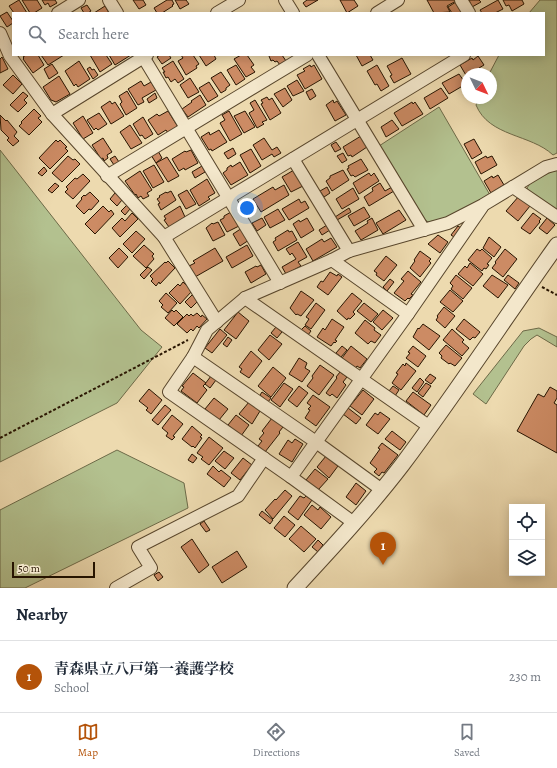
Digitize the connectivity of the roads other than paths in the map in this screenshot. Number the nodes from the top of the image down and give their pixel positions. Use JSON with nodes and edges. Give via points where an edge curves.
{"nodes":[{"id":1,"x":79,"y":0,"type":"edge"},
{"id":2,"x":109,"y":0,"type":"edge"},
{"id":3,"x":239,"y":0,"type":"edge"},
{"id":4,"x":285,"y":0,"type":"edge"},
{"id":5,"x":398,"y":0,"type":"edge"},
{"id":6,"x":461,"y":0,"type":"edge"},
{"id":7,"x":60,"y":12,"type":"edge"},
{"id":8,"x":116,"y":12,"type":"edge"},
{"id":9,"x":219,"y":12,"type":"edge"},
{"id":10,"x":292,"y":12,"type":"edge"},
{"id":11,"x":379,"y":12,"type":"edge"},
{"id":12,"x":468,"y":12,"type":"edge"},
{"id":13,"x":0,"y":33,"type":"edge"},
{"id":14,"x":9,"y":43,"type":"edge"},
{"id":15,"x":144,"y":56,"type":"edge"},
{"id":16,"x":305,"y":56,"type":"edge"},
{"id":17,"x":319,"y":56,"type":"edge"},
{"id":18,"x":462,"y":56,"type":"edge"},
{"id":19,"x":52,"y":114,"type":"junction"},
{"id":20,"x":357,"y":120,"type":"junction"},
{"id":21,"x":187,"y":128,"type":"junction"},
{"id":22,"x":293,"y":159,"type":"junction"},
{"id":23,"x":557,"y":164,"type":"edge"},
{"id":24,"x":107,"y":176,"type":"junction"},
{"id":25,"x":514,"y":187,"type":"junction"},
{"id":26,"x":229,"y":198,"type":"junction"},
{"id":27,"x":483,"y":205,"type":"junction"},
{"id":28,"x":557,"y":217,"type":"edge"},
{"id":29,"x":424,"y":230,"type":"junction"},
{"id":30,"x":164,"y":237,"type":"junction"},
{"id":31,"x":557,"y":245,"type":"edge"},
{"id":32,"x":349,"y":251,"type":"junction"},
{"id":33,"x":332,"y":260,"type":"junction"},
{"id":34,"x":280,"y":283,"type":"junction"},
{"id":35,"x":245,"y":298,"type":"junction"},
{"id":36,"x":408,"y":314,"type":"junction"},
{"id":37,"x":217,"y":322,"type":"junction"},
{"id":38,"x":193,"y":357,"type":"junction"},
{"id":39,"x":361,"y":379,"type":"junction"},
{"id":40,"x":430,"y":427,"type":"junction"},
{"id":41,"x":316,"y":442,"type":"junction"},
{"id":42,"x":264,"y":458,"type":"junction"},
{"id":43,"x":291,"y":477,"type":"junction"},
{"id":44,"x":382,"y":490,"type":"junction"},
{"id":45,"x":354,"y":523,"type":"junction"},
{"id":46,"x":116,"y":588,"type":"edge"},
{"id":47,"x":295,"y":588,"type":"edge"}],
"edges":[{"from":1,"to":7,"type":"street"},
{"from":2,"to":8,"type":"street"},
{"from":3,"to":9,"type":"street"},
{"from":4,"to":10,"type":"street"},
{"from":5,"to":11,"type":"street"},
{"from":6,"to":12,"type":"street"},
{"from":13,"to":14,"type":"street"},
{"from":14,"to":19,"type":"street","via":[[10,56]]},
{"from":15,"to":19,"type":"street"},
{"from":15,"to":21,"type":"street"},
{"from":16,"to":21,"type":"street"},
{"from":17,"to":20,"type":"street"},
{"from":18,"to":20,"type":"street"},
{"from":19,"to":24,"type":"street"},
{"from":20,"to":22,"type":"street"},
{"from":20,"to":29,"type":"street"},
{"from":21,"to":24,"type":"street"},
{"from":21,"to":26,"type":"street"},
{"from":22,"to":26,"type":"street"},
{"from":22,"to":32,"type":"street"},
{"from":23,"to":25,"type":"street","via":[[546,167]]},
{"from":24,"to":30,"type":"street"},
{"from":25,"to":27,"type":"street"},
{"from":25,"to":28,"type":"street"},
{"from":26,"to":30,"type":"street"},
{"from":26,"to":34,"type":"street"},
{"from":27,"to":29,"type":"street","via":[[448,223]]},
{"from":27,"to":36,"type":"street"},
{"from":29,"to":32,"type":"street"},
{"from":30,"to":37,"type":"street"},
{"from":31,"to":40,"type":"street"},
{"from":32,"to":33,"type":"street"},
{"from":33,"to":34,"type":"street"},
{"from":33,"to":36,"type":"street"},
{"from":34,"to":35,"type":"street"},
{"from":35,"to":37,"type":"street"},
{"from":35,"to":39,"type":"street"},
{"from":36,"to":39,"type":"street"},
{"from":37,"to":38,"type":"street","via":[[207,330]]},
{"from":38,"to":41,"type":"street"},
{"from":38,"to":42,"type":"street","via":[[169,392]]},
{"from":39,"to":40,"type":"street"},
{"from":39,"to":41,"type":"street"},
{"from":40,"to":44,"type":"street"},
{"from":41,"to":43,"type":"street"},
{"from":41,"to":44,"type":"street"},
{"from":42,"to":43,"type":"street"},
{"from":42,"to":46,"type":"street","via":[[238,496],[138,547],[151,568]]},
{"from":43,"to":45,"type":"street"},
{"from":44,"to":45,"type":"street"},
{"from":45,"to":47,"type":"street"}]}
